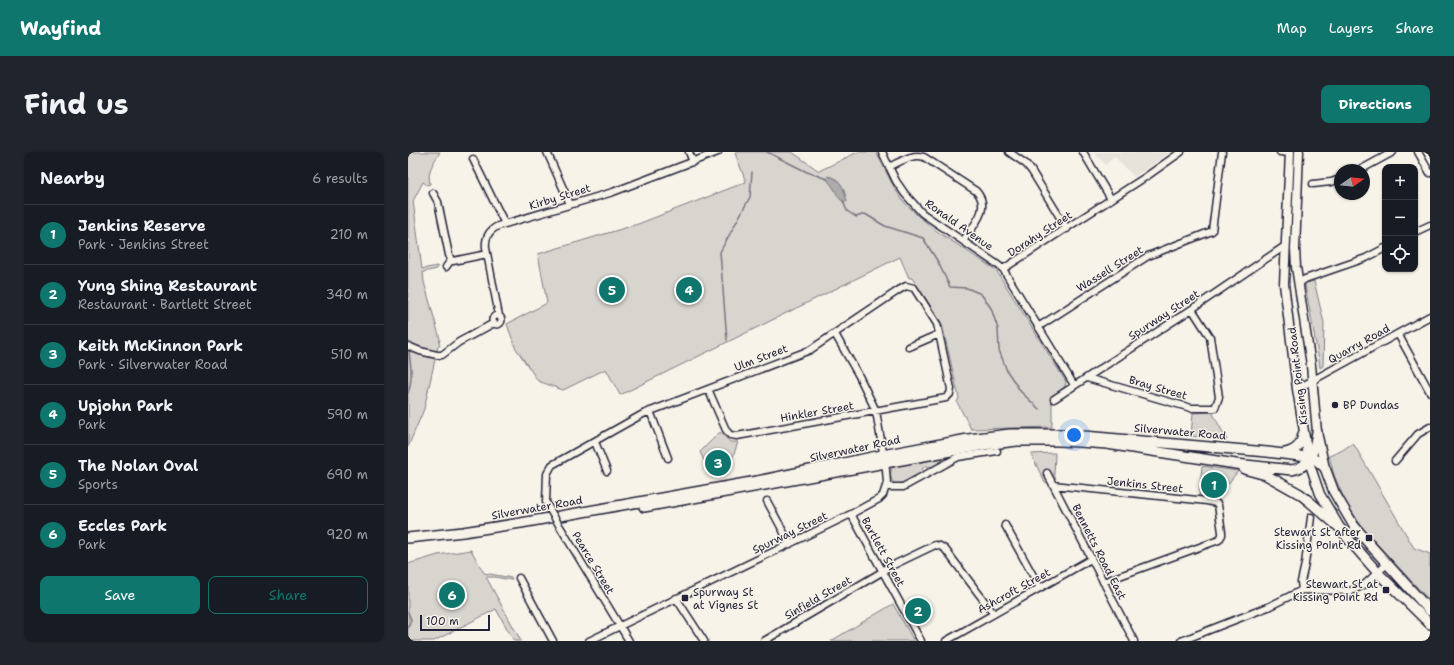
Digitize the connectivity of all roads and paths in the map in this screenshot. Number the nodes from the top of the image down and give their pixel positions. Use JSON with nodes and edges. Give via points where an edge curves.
{"nodes":[{"id":1,"x":547,"y":152,"type":"edge"},
{"id":2,"x":689,"y":152,"type":"edge"},
{"id":3,"x":718,"y":152,"type":"edge"},
{"id":4,"x":882,"y":152,"type":"edge"},
{"id":5,"x":1009,"y":152,"type":"edge"},
{"id":6,"x":1083,"y":152,"type":"edge"},
{"id":7,"x":1180,"y":152,"type":"edge"},
{"id":8,"x":1222,"y":152,"type":"edge"},
{"id":9,"x":1280,"y":152,"type":"edge"},
{"id":10,"x":1290,"y":152,"type":"edge"},
{"id":11,"x":1299,"y":152,"type":"edge"},
{"id":12,"x":1394,"y":152,"type":"edge"},
{"id":13,"x":1418,"y":152,"type":"edge"},
{"id":14,"x":473,"y":159,"type":"dead end"},
{"id":15,"x":693,"y":162,"type":"junction"},
{"id":16,"x":1370,"y":165,"type":"edge"},
{"id":17,"x":889,"y":167,"type":"junction"},
{"id":18,"x":1430,"y":173,"type":"edge"},
{"id":19,"x":1334,"y":181,"type":"edge"},
{"id":20,"x":1313,"y":184,"type":"dead end"},
{"id":21,"x":433,"y":193,"type":"dead end"},
{"id":22,"x":1111,"y":199,"type":"junction"},
{"id":23,"x":570,"y":204,"type":"junction"},
{"id":24,"x":505,"y":224,"type":"junction"},
{"id":25,"x":1430,"y":224,"type":"edge"},
{"id":26,"x":1067,"y":229,"type":"junction"},
{"id":27,"x":1418,"y":230,"type":"edge"},
{"id":28,"x":963,"y":241,"type":"junction"},
{"id":29,"x":1285,"y":246,"type":"junction"},
{"id":30,"x":1382,"y":250,"type":"edge"},
{"id":31,"x":487,"y":254,"type":"junction"},
{"id":32,"x":451,"y":260,"type":"junction"},
{"id":33,"x":446,"y":266,"type":"dead end"},
{"id":34,"x":1003,"y":270,"type":"junction"},
{"id":35,"x":1298,"y":289,"type":"junction"},
{"id":36,"x":1192,"y":309,"type":"junction"},
{"id":37,"x":1430,"y":316,"type":"edge"},
{"id":38,"x":1038,"y":327,"type":"junction"},
{"id":39,"x":834,"y":334,"type":"junction"},
{"id":40,"x":939,"y":334,"type":"junction"},
{"id":41,"x":1398,"y":334,"type":"junction"},
{"id":42,"x":408,"y":346,"type":"edge"},
{"id":43,"x":910,"y":347,"type":"dead end"},
{"id":44,"x":1087,"y":378,"type":"junction"},
{"id":45,"x":1313,"y":381,"type":"junction"},
{"id":46,"x":1074,"y":385,"type":"junction"},
{"id":47,"x":708,"y":389,"type":"junction"},
{"id":48,"x":951,"y":389,"type":"joint"},
{"id":49,"x":1297,"y":389,"type":"junction"},
{"id":50,"x":1430,"y":392,"type":"edge"},
{"id":51,"x":1054,"y":399,"type":"dead end"},
{"id":52,"x":650,"y":411,"type":"junction"},
{"id":53,"x":876,"y":411,"type":"junction"},
{"id":54,"x":1430,"y":427,"type":"edge"},
{"id":55,"x":1317,"y":432,"type":"junction"},
{"id":56,"x":1304,"y":434,"type":"junction"},
{"id":57,"x":595,"y":442,"type":"junction"},
{"id":58,"x":997,"y":451,"type":"dead end"},
{"id":59,"x":1278,"y":454,"type":"junction"},
{"id":60,"x":668,"y":458,"type":"dead end"},
{"id":61,"x":885,"y":459,"type":"junction"},
{"id":62,"x":1204,"y":459,"type":"junction"},
{"id":63,"x":1309,"y":459,"type":"junction"},
{"id":64,"x":1394,"y":460,"type":"dead end"},
{"id":65,"x":1325,"y":468,"type":"junction"},
{"id":66,"x":607,"y":471,"type":"dead end"},
{"id":67,"x":1047,"y":473,"type":"dead end"},
{"id":68,"x":1054,"y":485,"type":"junction"},
{"id":69,"x":886,"y":487,"type":"junction"},
{"id":70,"x":767,"y":501,"type":"dead end"},
{"id":71,"x":550,"y":510,"type":"joint"},
{"id":72,"x":851,"y":514,"type":"junction"},
{"id":73,"x":1311,"y":517,"type":"dead end"},
{"id":74,"x":1005,"y":525,"type":"dead end"},
{"id":75,"x":1340,"y":528,"type":"junction"},
{"id":76,"x":408,"y":538,"type":"edge"},
{"id":77,"x":438,"y":538,"type":"junction"},
{"id":78,"x":408,"y":544,"type":"edge"},
{"id":79,"x":790,"y":544,"type":"junction"},
{"id":80,"x":1091,"y":559,"type":"junction"},
{"id":81,"x":1387,"y":564,"type":"junction"},
{"id":82,"x":882,"y":571,"type":"junction"},
{"id":83,"x":1378,"y":573,"type":"junction"},
{"id":84,"x":519,"y":578,"type":"dead end"},
{"id":85,"x":1103,"y":582,"type":"junction"},
{"id":86,"x":1040,"y":588,"type":"junction"},
{"id":87,"x":1302,"y":590,"type":"junction"},
{"id":88,"x":676,"y":598,"type":"junction"},
{"id":89,"x":1430,"y":610,"type":"edge"},
{"id":90,"x":994,"y":614,"type":"junction"},
{"id":91,"x":1430,"y":624,"type":"edge"},
{"id":92,"x":619,"y":626,"type":"junction"},
{"id":93,"x":554,"y":641,"type":"edge"},
{"id":94,"x":589,"y":641,"type":"edge"},
{"id":95,"x":628,"y":641,"type":"edge"},
{"id":96,"x":704,"y":641,"type":"edge"},
{"id":97,"x":764,"y":641,"type":"edge"},
{"id":98,"x":921,"y":641,"type":"edge"},
{"id":99,"x":946,"y":641,"type":"edge"},
{"id":100,"x":1134,"y":641,"type":"edge"},
{"id":101,"x":1181,"y":641,"type":"edge"}],
"edges":[{"from":1,"to":23,"type":"street"},
{"from":2,"to":15,"type":"street"},
{"from":3,"to":15,"type":"street","name":"Kirby Street"},
{"from":4,"to":17,"type":"street","name":"Ronald Avenue"},
{"from":5,"to":26,"type":"street","via":[[1031,170]]},
{"from":6,"to":22,"type":"street"},
{"from":7,"to":22,"type":"street","name":"Dorahy Street"},
{"from":8,"to":38,"type":"street","name":"Wassell Street","via":[[1212,231],[1148,256]]},
{"from":9,"to":10,"type":"street"},
{"from":10,"to":29,"type":"main road","name":"Kissing Point Road"},
{"from":11,"to":35,"type":"main road","name":"Kissing Point Road","via":[[1295,249]]},
{"from":12,"to":16,"type":"street"},
{"from":13,"to":18,"type":"street"},
{"from":14,"to":24,"type":"street"},
{"from":15,"to":23,"type":"street","name":"Kirby Street","via":[[613,192]]},
{"from":17,"to":28,"type":"street","name":"Ronald Avenue","via":[[905,194],[922,213]]},
{"from":17,"to":28,"type":"street","via":[[910,157],[920,156],[980,196],[983,208]]},
{"from":19,"to":20,"type":"street"},
{"from":21,"to":32,"type":"street","via":[[438,202]]},
{"from":22,"to":26,"type":"street","name":"Dorahy Street"},
{"from":23,"to":24,"type":"street","name":"Kirby Street"},
{"from":24,"to":31,"type":"street","name":"Kirby Street","via":[[489,232],[486,240]]},
{"from":25,"to":27,"type":"street"},
{"from":26,"to":34,"type":"street","name":"Dorahy Street"},
{"from":28,"to":34,"type":"street","name":"Ronald Avenue"},
{"from":29,"to":36,"type":"street","name":"Spurway Street"},
{"from":29,"to":49,"type":"main road","name":"Kissing Point Road","via":[[1286,303]]},
{"from":30,"to":35,"type":"street","via":[[1366,258],[1312,276],[1301,282]]},
{"from":31,"to":32,"type":"street"},
{"from":31,"to":42,"type":"street","name":"Kirby Street","via":[[499,316],[494,318],[494,323],[459,342],[442,355]]},
{"from":32,"to":33,"type":"street"},
{"from":34,"to":38,"type":"street","name":"Dorahy Street"},
{"from":35,"to":45,"type":"main road","name":"Kissing Point Road"},
{"from":36,"to":44,"type":"street","name":"Spurway Street"},
{"from":36,"to":44,"type":"street","name":"Bray Street","via":[[1210,337],[1219,397],[1215,408],[1191,408]]},
{"from":37,"to":41,"type":"street","name":"Quarry Road"},
{"from":38,"to":46,"type":"street","name":"Dorahy Street"},
{"from":39,"to":40,"type":"street","name":"Ulm Street","via":[[906,286],[914,288],[937,324]]},
{"from":39,"to":47,"type":"street","name":"Ulm Street","via":[[810,350]]},
{"from":39,"to":53,"type":"street"},
{"from":40,"to":43,"type":"street"},
{"from":40,"to":48,"type":"street","name":"Ulm Street"},
{"from":41,"to":45,"type":"street","name":"Quarry Road"},
{"from":41,"to":50,"type":"street"},
{"from":44,"to":46,"type":"street","name":"Spurway Street"},
{"from":45,"to":49,"type":"street","name":"Quarry Road"},
{"from":45,"to":55,"type":"main road","name":"Kissing Point Road"},
{"from":46,"to":51,"type":"street","name":"Spurway Street"},
{"from":47,"to":52,"type":"street","name":"Ulm Street"},
{"from":47,"to":53,"type":"street","name":"Hinkler Street","via":[[726,430],[730,435],[737,436]]},
{"from":48,"to":53,"type":"street","name":"Hinkler Street","via":[[946,398]]},
{"from":49,"to":56,"type":"main road","name":"Kissing Point Road"},
{"from":52,"to":57,"type":"street","name":"Ulm Street"},
{"from":52,"to":60,"type":"street"},
{"from":53,"to":61,"type":"street"},
{"from":54,"to":64,"type":"street","via":[[1418,434]]},
{"from":55,"to":63,"type":"highway","via":[[1314,451]]},
{"from":55,"to":65,"type":"main road","name":"Kissing Point Road"},
{"from":56,"to":59,"type":"highway","via":[[1295,450]]},
{"from":56,"to":63,"type":"main road","name":"Kissing Point Road"},
{"from":57,"to":66,"type":"street"},
{"from":57,"to":71,"type":"street","name":"Ulm Street","via":[[552,465],[547,474],[546,502]]},
{"from":58,"to":69,"type":"street","via":[[958,457],[903,487]]},
{"from":59,"to":61,"type":"highway","name":"Silverwater Road","via":[[1078,435],[1027,433],[968,439]]},
{"from":59,"to":63,"type":"highway","name":"Silverwater Road"},
{"from":61,"to":62,"type":"highway","name":"Silverwater Road","via":[[1017,441],[1059,441],[1107,444]]},
{"from":61,"to":69,"type":"street"},
{"from":61,"to":77,"type":"highway","name":"Silverwater Road"},
{"from":62,"to":63,"type":"highway","name":"Silverwater Road","via":[[1287,470],[1297,469]]},
{"from":62,"to":75,"type":"highway","name":"Silverwater Road","via":[[1266,476],[1300,494]]},
{"from":63,"to":65,"type":"highway","name":"Silverwater Road","via":[[1320,462]]},
{"from":63,"to":75,"type":"main road","name":"Kissing Point Road","via":[[1324,502]]},
{"from":65,"to":81,"type":"highway","name":"Kissing Point Road","via":[[1334,492],[1354,526]]},
{"from":67,"to":68,"type":"street","name":"Bennetts Road East"},
{"from":68,"to":80,"type":"street","name":"Bennetts Road East"},
{"from":68,"to":85,"type":"street","name":"Jenkins Street","via":[[1207,501],[1218,505],[1222,532],[1219,540]]},
{"from":69,"to":72,"type":"street","name":"Spurway Street","via":[[884,495],[878,500]]},
{"from":70,"to":79,"type":"street"},
{"from":71,"to":92,"type":"street","name":"Pearce Street","bridge":true},
{"from":72,"to":79,"type":"street","name":"Spurway Street"},
{"from":72,"to":82,"type":"street","name":"Bartlett Street"},
{"from":73,"to":87,"type":"street"},
{"from":74,"to":86,"type":"street"},
{"from":75,"to":83,"type":"highway","name":"Kissing Point Road"},
{"from":76,"to":77,"type":"highway","name":"Silverwater Road"},
{"from":77,"to":78,"type":"highway","name":"Silverwater Road"},
{"from":79,"to":88,"type":"street","name":"Spurway Street"},
{"from":80,"to":85,"type":"street","name":"Bennetts Road East"},
{"from":80,"to":86,"type":"street","name":"Ashcroft Street"},
{"from":81,"to":83,"type":"street"},
{"from":81,"to":89,"type":"highway","name":"Kissing Point Road"},
{"from":82,"to":90,"type":"street","name":"Sinfield Street","via":[[928,548],[940,546],[951,556]]},
{"from":82,"to":97,"type":"street","name":"Sinfield Street"},
{"from":82,"to":98,"type":"street","name":"Bartlett Street"},
{"from":83,"to":87,"type":"street","via":[[1352,591]]},
{"from":83,"to":91,"type":"highway","name":"Kissing Point Road"},
{"from":84,"to":93,"type":"street"},
{"from":85,"to":100,"type":"street","name":"Bennetts Road East"},
{"from":86,"to":90,"type":"street","name":"Ashcroft Street"},
{"from":87,"to":101,"type":"street","via":[[1268,607]]},
{"from":88,"to":92,"type":"street","name":"Spurway Street"},
{"from":88,"to":96,"type":"street"},
{"from":90,"to":99,"type":"street","name":"Ashcroft Street"},
{"from":92,"to":94,"type":"street","name":"Spurway Street"},
{"from":92,"to":95,"type":"street","name":"Pearce Street"}]}
